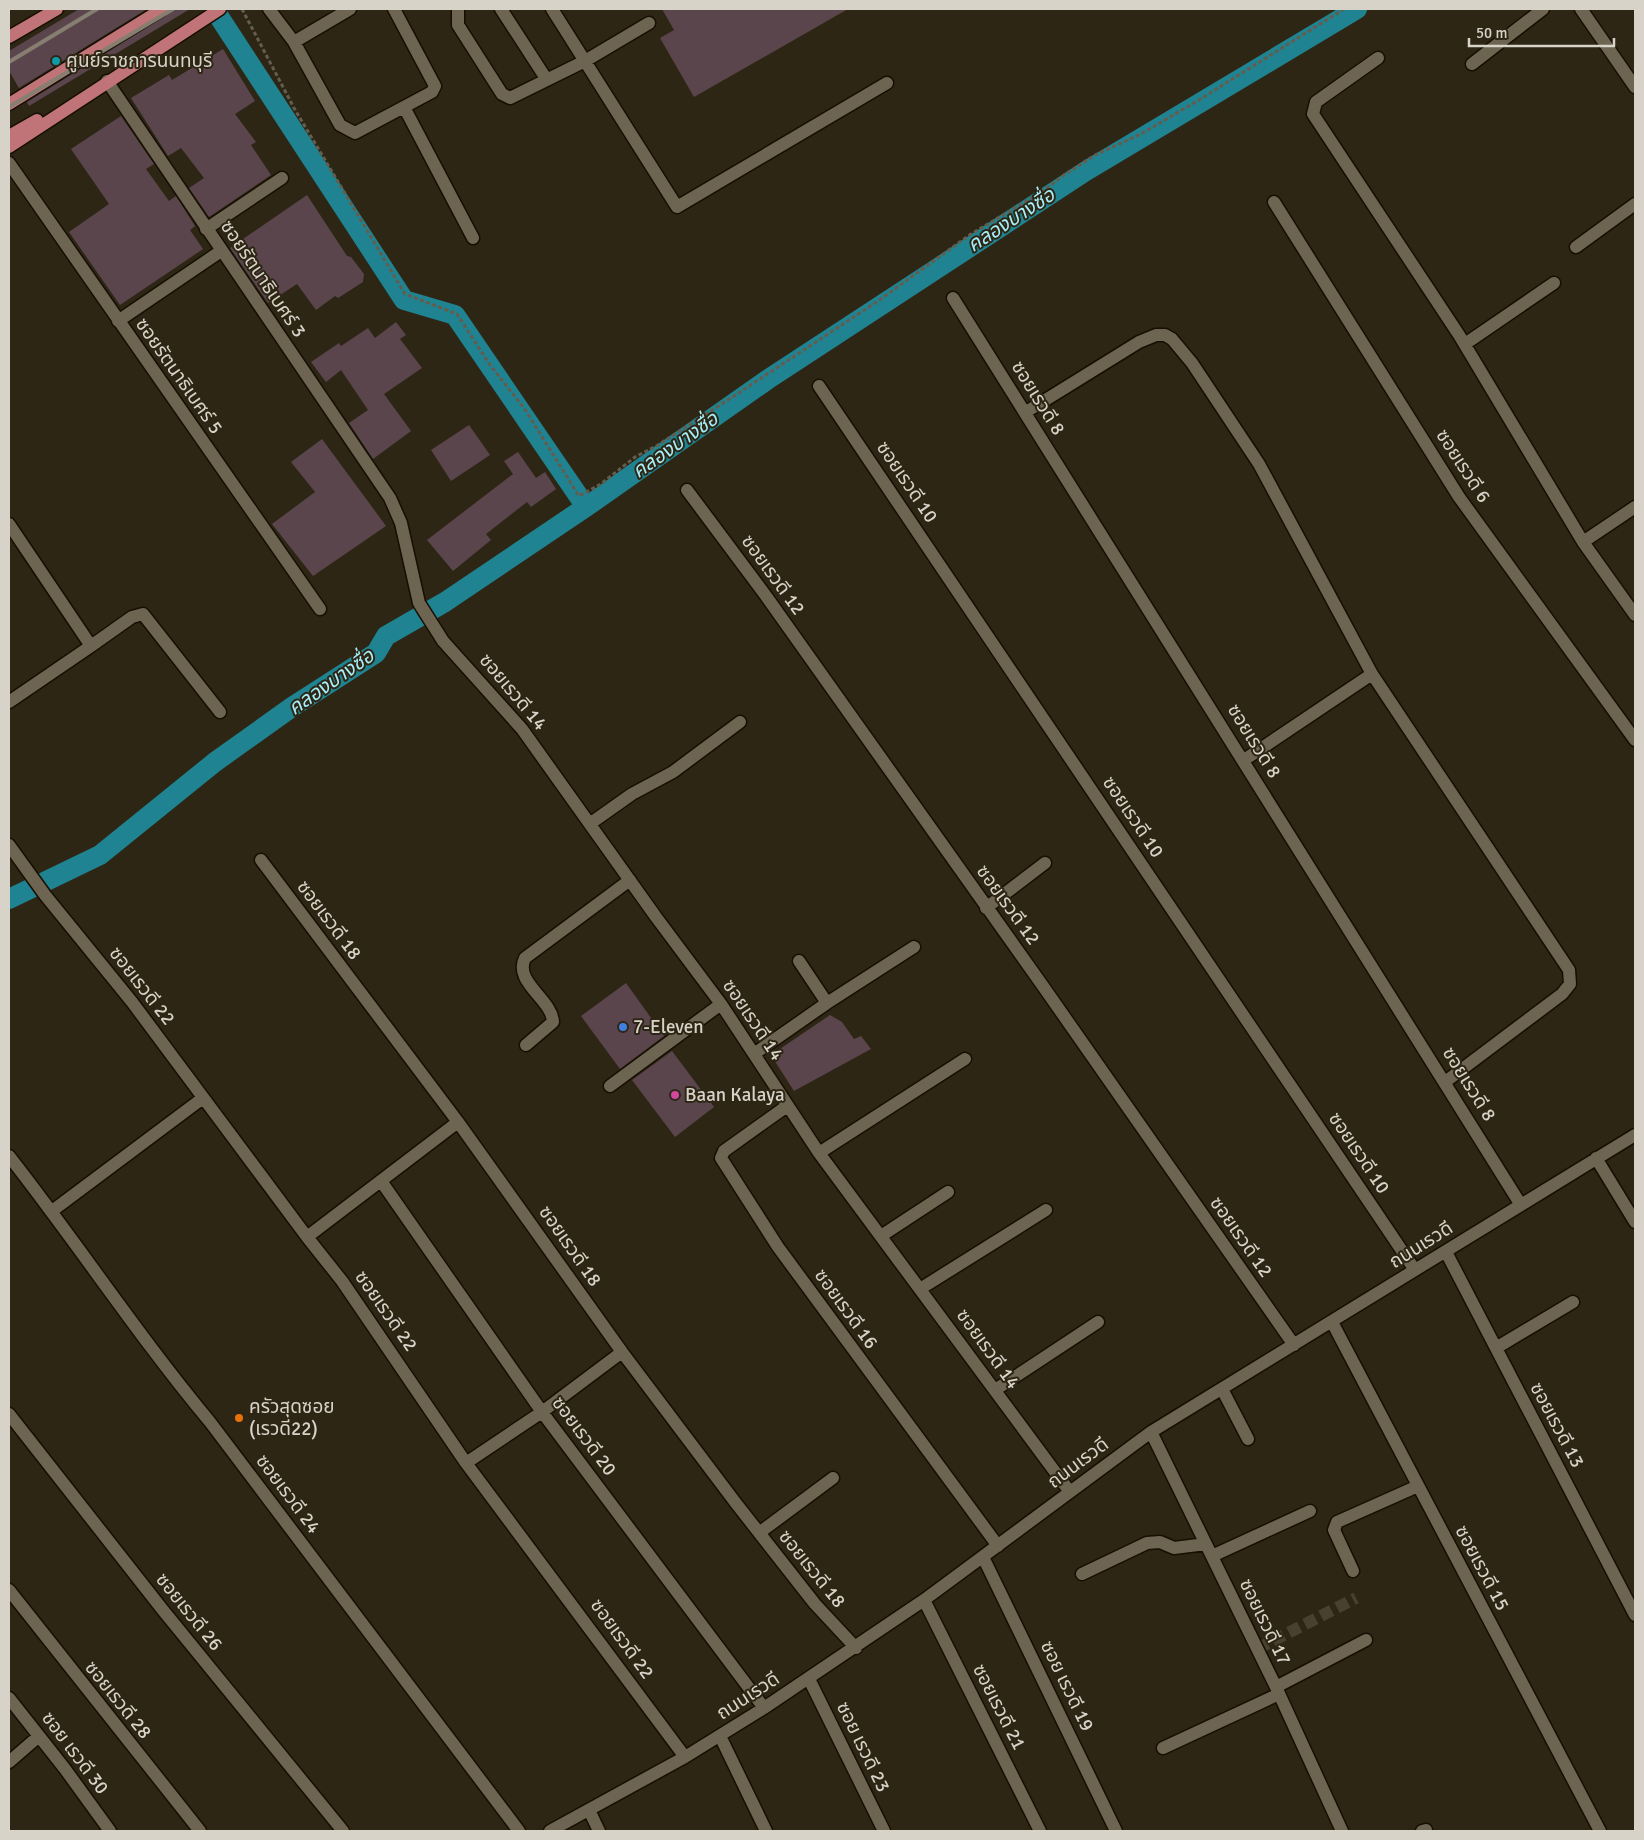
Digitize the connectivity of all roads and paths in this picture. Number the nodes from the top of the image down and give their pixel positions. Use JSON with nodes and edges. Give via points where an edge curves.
{"nodes":[{"id":1,"x":57,"y":9,"type":"edge"},
{"id":2,"x":162,"y":9,"type":"edge"},
{"id":3,"x":220,"y":9,"type":"edge"},
{"id":4,"x":242,"y":9,"type":"edge"},
{"id":5,"x":269,"y":9,"type":"edge"},
{"id":6,"x":350,"y":9,"type":"edge"},
{"id":7,"x":394,"y":9,"type":"edge"},
{"id":8,"x":458,"y":9,"type":"edge"},
{"id":9,"x":501,"y":9,"type":"edge"},
{"id":10,"x":552,"y":9,"type":"edge"},
{"id":11,"x":1344,"y":9,"type":"edge"},
{"id":12,"x":1544,"y":9,"type":"edge"},
{"id":13,"x":1581,"y":9,"type":"edge"},
{"id":14,"x":649,"y":24,"type":"dead end"},
{"id":15,"x":9,"y":38,"type":"edge"},
{"id":16,"x":294,"y":42,"type":"junction"},
{"id":17,"x":1378,"y":58,"type":"dead end"},
{"id":18,"x":585,"y":62,"type":"junction"},
{"id":19,"x":1472,"y":64,"type":"dead end"},
{"id":20,"x":547,"y":80,"type":"junction"},
{"id":21,"x":107,"y":81,"type":"junction"},
{"id":22,"x":887,"y":83,"type":"dead end"},
{"id":23,"x":1635,"y":87,"type":"edge"},
{"id":24,"x":9,"y":104,"type":"edge"},
{"id":25,"x":404,"y":107,"type":"junction"},
{"id":26,"x":63,"y":111,"type":"junction"},
{"id":27,"x":9,"y":136,"type":"edge"},
{"id":28,"x":9,"y":147,"type":"edge"},
{"id":29,"x":9,"y":163,"type":"edge"},
{"id":30,"x":282,"y":178,"type":"dead end"},
{"id":31,"x":1274,"y":202,"type":"dead end"},
{"id":32,"x":1635,"y":204,"type":"edge"},
{"id":33,"x":206,"y":229,"type":"junction"},
{"id":34,"x":474,"y":238,"type":"dead end"},
{"id":35,"x":1576,"y":246,"type":"dead end"},
{"id":36,"x":221,"y":251,"type":"junction"},
{"id":37,"x":1554,"y":283,"type":"dead end"},
{"id":38,"x":952,"y":298,"type":"dead end"},
{"id":39,"x":118,"y":321,"type":"junction"},
{"id":40,"x":1465,"y":344,"type":"junction"},
{"id":41,"x":819,"y":386,"type":"dead end"},
{"id":42,"x":1026,"y":412,"type":"junction"},
{"id":43,"x":687,"y":490,"type":"dead end"},
{"id":44,"x":1635,"y":507,"type":"edge"},
{"id":45,"x":9,"y":524,"type":"edge"},
{"id":46,"x":1583,"y":542,"type":"junction"},
{"id":47,"x":420,"y":603,"type":"joint"},
{"id":48,"x":320,"y":609,"type":"dead end"},
{"id":49,"x":1635,"y":615,"type":"edge"},
{"id":50,"x":90,"y":646,"type":"junction"},
{"id":51,"x":1372,"y":674,"type":"junction"},
{"id":52,"x":9,"y":702,"type":"edge"},
{"id":53,"x":220,"y":712,"type":"dead end"},
{"id":54,"x":740,"y":722,"type":"dead end"},
{"id":55,"x":1635,"y":740,"type":"edge"},
{"id":56,"x":1244,"y":760,"type":"junction"},
{"id":57,"x":591,"y":823,"type":"junction"},
{"id":58,"x":9,"y":845,"type":"edge"},
{"id":59,"x":261,"y":860,"type":"dead end"},
{"id":60,"x":1046,"y":863,"type":"dead end"},
{"id":61,"x":630,"y":880,"type":"junction"},
{"id":62,"x":986,"y":908,"type":"junction"},
{"id":63,"x":914,"y":947,"type":"dead end"},
{"id":64,"x":799,"y":962,"type":"dead end"},
{"id":65,"x":827,"y":1003,"type":"junction"},
{"id":66,"x":721,"y":1004,"type":"junction"},
{"id":67,"x":526,"y":1045,"type":"dead end"},
{"id":68,"x":754,"y":1054,"type":"junction"},
{"id":69,"x":965,"y":1059,"type":"dead end"},
{"id":70,"x":1445,"y":1082,"type":"junction"},
{"id":71,"x":610,"y":1086,"type":"dead end"},
{"id":72,"x":203,"y":1098,"type":"junction"},
{"id":73,"x":787,"y":1106,"type":"junction"},
{"id":74,"x":458,"y":1122,"type":"junction"},
{"id":75,"x":1635,"y":1134,"type":"edge"},
{"id":76,"x":819,"y":1152,"type":"junction"},
{"id":77,"x":9,"y":1156,"type":"edge"},
{"id":78,"x":1596,"y":1158,"type":"junction"},
{"id":79,"x":381,"y":1181,"type":"junction"},
{"id":80,"x":948,"y":1192,"type":"dead end"},
{"id":81,"x":1521,"y":1205,"type":"junction"},
{"id":82,"x":1046,"y":1210,"type":"dead end"},
{"id":83,"x":52,"y":1211,"type":"junction"},
{"id":84,"x":1635,"y":1222,"type":"edge"},
{"id":85,"x":881,"y":1236,"type":"junction"},
{"id":86,"x":306,"y":1237,"type":"junction"},
{"id":87,"x":1446,"y":1252,"type":"junction"},
{"id":88,"x":1415,"y":1270,"type":"junction"},
{"id":89,"x":920,"y":1289,"type":"junction"},
{"id":90,"x":1573,"y":1302,"type":"dead end"},
{"id":91,"x":1098,"y":1322,"type":"dead end"},
{"id":92,"x":1332,"y":1322,"type":"junction"},
{"id":93,"x":1294,"y":1345,"type":"junction"},
{"id":94,"x":1496,"y":1348,"type":"junction"},
{"id":95,"x":622,"y":1352,"type":"junction"},
{"id":96,"x":1222,"y":1389,"type":"junction"},
{"id":97,"x":995,"y":1390,"type":"junction"},
{"id":98,"x":542,"y":1412,"type":"junction"},
{"id":99,"x":9,"y":1414,"type":"edge"},
{"id":100,"x":1151,"y":1432,"type":"junction"},
{"id":101,"x":1248,"y":1439,"type":"dead end"},
{"id":102,"x":466,"y":1463,"type":"junction"},
{"id":103,"x":833,"y":1478,"type":"dead end"},
{"id":104,"x":1418,"y":1486,"type":"junction"},
{"id":105,"x":1070,"y":1492,"type":"junction"},
{"id":106,"x":1310,"y":1511,"type":"dead end"},
{"id":107,"x":759,"y":1533,"type":"junction"},
{"id":108,"x":1206,"y":1544,"type":"junction"},
{"id":109,"x":998,"y":1546,"type":"junction"},
{"id":110,"x":1212,"y":1556,"type":"junction"},
{"id":111,"x":983,"y":1557,"type":"junction"},
{"id":112,"x":1353,"y":1571,"type":"dead end"},
{"id":113,"x":1082,"y":1574,"type":"dead end"},
{"id":114,"x":9,"y":1590,"type":"edge"},
{"id":115,"x":924,"y":1600,"type":"junction"},
{"id":116,"x":1635,"y":1615,"type":"edge"},
{"id":117,"x":1366,"y":1640,"type":"dead end"},
{"id":118,"x":856,"y":1648,"type":"junction"},
{"id":119,"x":809,"y":1679,"type":"junction"},
{"id":120,"x":1278,"y":1690,"type":"junction"},
{"id":121,"x":9,"y":1698,"type":"edge"},
{"id":122,"x":764,"y":1708,"type":"junction"},
{"id":123,"x":39,"y":1736,"type":"junction"},
{"id":124,"x":720,"y":1736,"type":"junction"},
{"id":125,"x":1163,"y":1748,"type":"dead end"},
{"id":126,"x":685,"y":1757,"type":"junction"},
{"id":127,"x":9,"y":1762,"type":"edge"},
{"id":128,"x":589,"y":1810,"type":"junction"},
{"id":129,"x":110,"y":1831,"type":"edge"},
{"id":130,"x":200,"y":1831,"type":"edge"},
{"id":131,"x":343,"y":1831,"type":"edge"},
{"id":132,"x":519,"y":1831,"type":"edge"},
{"id":133,"x":550,"y":1831,"type":"edge"},
{"id":134,"x":599,"y":1831,"type":"edge"},
{"id":135,"x":766,"y":1831,"type":"edge"},
{"id":136,"x":884,"y":1831,"type":"edge"},
{"id":137,"x":1040,"y":1831,"type":"edge"},
{"id":138,"x":1116,"y":1831,"type":"edge"},
{"id":139,"x":1342,"y":1831,"type":"edge"},
{"id":140,"x":1600,"y":1831,"type":"edge"}],
"edges":[{"from":1,"to":15,"type":"main road"},
{"from":2,"to":24,"type":"main road"},
{"from":3,"to":21,"type":"main road"},
{"from":4,"to":11,"type":"path","via":[[294,108],[405,294],[457,314],[490,365],[524,408],[579,496],[878,300],[971,234],[1096,155],[1141,134],[1199,100]]},
{"from":5,"to":16,"type":"street"},
{"from":6,"to":16,"type":"street"},
{"from":7,"to":25,"type":"street","via":[[435,86],[432,92]]},
{"from":8,"to":20,"type":"street","via":[[458,25],[502,94],[510,98]]},
{"from":9,"to":20,"type":"street"},
{"from":10,"to":18,"type":"street"},
{"from":12,"to":19,"type":"street"},
{"from":13,"to":23,"type":"street"},
{"from":14,"to":18,"type":"street"},
{"from":16,"to":25,"type":"street","via":[[345,130],[355,133]]},
{"from":17,"to":40,"type":"street","via":[[1316,102],[1313,114]]},
{"from":18,"to":20,"type":"street"},
{"from":18,"to":22,"type":"street","via":[[676,207]]},
{"from":21,"to":26,"type":"main road"},
{"from":21,"to":33,"type":"street","name":"ซอยรัตนาธิเบศร์ 3"},
{"from":25,"to":34,"type":"street"},
{"from":26,"to":27,"type":"main road","via":[[34,121]]},
{"from":26,"to":28,"type":"main road"},
{"from":29,"to":39,"type":"street","name":"ซอยรัตนาธิเบศร์ 5"},
{"from":30,"to":33,"type":"street"},
{"from":31,"to":55,"type":"street","name":"ซอยเรวดี 6","via":[[1459,497]]},
{"from":32,"to":35,"type":"street"},
{"from":33,"to":36,"type":"street","name":"ซอยรัตนาธิเบศร์ 3"},
{"from":36,"to":39,"type":"street"},
{"from":36,"to":47,"type":"street","name":"ซอยรัตนาธิเบศร์ 3","via":[[390,498],[400,523]]},
{"from":37,"to":40,"type":"street"},
{"from":38,"to":42,"type":"street","name":"ซอยเรวดี 8"},
{"from":39,"to":48,"type":"street","name":"ซอยรัตนาธิเบศร์ 5"},
{"from":40,"to":46,"type":"street"},
{"from":41,"to":88,"type":"street","name":"ซอยเรวดี 10"},
{"from":42,"to":51,"type":"street","via":[[1138,342],[1156,335],[1172,339],[1192,363],[1260,464]]},
{"from":42,"to":56,"type":"street","name":"ซอยเรวดี 8"},
{"from":43,"to":62,"type":"street","name":"ซอยเรวดี 12","via":[[766,596]]},
{"from":44,"to":46,"type":"street"},
{"from":45,"to":50,"type":"street"},
{"from":46,"to":49,"type":"street"},
{"from":47,"to":57,"type":"street","name":"ซอยเรวดี 14","via":[[443,641],[522,730]]},
{"from":50,"to":52,"type":"street"},
{"from":50,"to":53,"type":"street","via":[[132,617],[143,614]]},
{"from":51,"to":56,"type":"street"},
{"from":51,"to":70,"type":"street","via":[[1569,970],[1570,984],[1562,994]]},
{"from":54,"to":57,"type":"street","via":[[673,772],[632,794]]},
{"from":56,"to":70,"type":"street","name":"ซอยเรวดี 8"},
{"from":57,"to":61,"type":"street","name":"ซอยเรวดี 14"},
{"from":58,"to":72,"type":"street","name":"ซอยเรวดี 22","via":[[44,895],[132,1002]]},
{"from":59,"to":74,"type":"street","name":"ซอยเรวดี 18"},
{"from":60,"to":62,"type":"street"},
{"from":61,"to":66,"type":"street","name":"ซอยเรวดี 14"},
{"from":61,"to":67,"type":"street","via":[[525,958],[523,973],[549,1006],[553,1022]]},
{"from":62,"to":93,"type":"street","name":"ซอยเรวดี 12"},
{"from":63,"to":65,"type":"street"},
{"from":64,"to":65,"type":"street"},
{"from":65,"to":68,"type":"street"},
{"from":66,"to":68,"type":"street","name":"ซอยเรวดี 14"},
{"from":66,"to":71,"type":"street"},
{"from":68,"to":73,"type":"street","name":"ซอยเรวดี 14"},
{"from":69,"to":76,"type":"street"},
{"from":70,"to":81,"type":"street","name":"ซอยเรวดี 8"},
{"from":72,"to":83,"type":"street"},
{"from":72,"to":86,"type":"street","name":"ซอยเรวดี 22"},
{"from":73,"to":76,"type":"street","name":"ซอยเรวดี 14"},
{"from":73,"to":109,"type":"street","name":"ซอยเรวดี 16","via":[[724,1151],[721,1158],[778,1247]]},
{"from":74,"to":79,"type":"street"},
{"from":74,"to":95,"type":"street","name":"ซอยเรวดี 18"},
{"from":75,"to":78,"type":"street","name":"ถนนเรวดี"},
{"from":76,"to":85,"type":"street","name":"ซอยเรวดี 14"},
{"from":77,"to":83,"type":"street","name":"ซอยเรวดี 24"},
{"from":78,"to":81,"type":"street","name":"ถนนเรวดี"},
{"from":78,"to":84,"type":"street"},
{"from":79,"to":86,"type":"street"},
{"from":79,"to":98,"type":"street","name":"ซอยเรวดี 20"},
{"from":80,"to":85,"type":"street"},
{"from":81,"to":87,"type":"street","name":"ถนนเรวดี"},
{"from":82,"to":89,"type":"street"},
{"from":83,"to":132,"type":"street","name":"ซอยเรวดี 24","via":[[180,1386]]},
{"from":85,"to":89,"type":"street","name":"ซอยเรวดี 14"},
{"from":86,"to":102,"type":"street","name":"ซอยเรวดี 22","via":[[342,1281]]},
{"from":87,"to":88,"type":"street","name":"ถนนเรวดี"},
{"from":87,"to":94,"type":"street","name":"ซอยเรวดี 13"},
{"from":88,"to":92,"type":"street","name":"ถนนเรวดี"},
{"from":89,"to":97,"type":"street","name":"ซอยเรวดี 14"},
{"from":90,"to":94,"type":"street"},
{"from":91,"to":97,"type":"street"},
{"from":92,"to":93,"type":"street","name":"ถนนเรวดี"},
{"from":92,"to":104,"type":"street","name":"ซอยเรวดี 15"},
{"from":93,"to":96,"type":"street","name":"ถนนเรวดี"},
{"from":94,"to":116,"type":"street","name":"ซอยเรวดี 13"},
{"from":95,"to":98,"type":"street"},
{"from":95,"to":107,"type":"street","name":"ซอยเรวดี 18"},
{"from":96,"to":100,"type":"street","name":"ถนนเรวดี"},
{"from":96,"to":101,"type":"street"},
{"from":97,"to":105,"type":"street","name":"ซอยเรวดี 14"},
{"from":98,"to":102,"type":"street"},
{"from":98,"to":122,"type":"street","name":"ซอยเรวดี 20"},
{"from":99,"to":131,"type":"street","name":"ซอยเรวดี 26"},
{"from":100,"to":105,"type":"street","name":"ถนนเรวดี"},
{"from":100,"to":108,"type":"street","name":"ซอยเรวดี 17"},
{"from":102,"to":126,"type":"street","name":"ซอยเรวดี 22"},
{"from":103,"to":107,"type":"street"},
{"from":104,"to":112,"type":"street","via":[[1337,1522],[1334,1530]]},
{"from":104,"to":140,"type":"street","name":"ซอยเรวดี 15"},
{"from":105,"to":109,"type":"street","name":"ถนนเรวดี"},
{"from":106,"to":110,"type":"street"},
{"from":107,"to":118,"type":"street","name":"ซอยเรวดี 18","via":[[815,1604]]},
{"from":108,"to":110,"type":"street","name":"ซอยเรวดี 17"},
{"from":108,"to":113,"type":"street","via":[[1174,1548],[1160,1542],[1147,1543]]},
{"from":109,"to":111,"type":"street","name":"ถนนเรวดี"},
{"from":110,"to":120,"type":"street","name":"ซอยเรวดี 17"},
{"from":111,"to":115,"type":"street","name":"ถนนเรวดี"},
{"from":111,"to":138,"type":"street","name":"ซอย เรวดี 19"},
{"from":114,"to":130,"type":"street","name":"ซอยเรวดี 28"},
{"from":115,"to":118,"type":"street","name":"ถนนเรวดี"},
{"from":115,"to":137,"type":"street","name":"ซอยเรวดี 21"},
{"from":117,"to":120,"type":"street"},
{"from":118,"to":119,"type":"street","name":"ถนนเรวดี"},
{"from":119,"to":122,"type":"street","name":"ถนนเรวดี"},
{"from":119,"to":136,"type":"street","name":"ซอย เรวดี 23"},
{"from":120,"to":125,"type":"street"},
{"from":120,"to":139,"type":"street","name":"ซอยเรวดี 17"},
{"from":121,"to":123,"type":"street","name":"ซอย เรวดี 30"},
{"from":122,"to":124,"type":"street","name":"ถนนเรวดี"},
{"from":123,"to":127,"type":"street"},
{"from":123,"to":129,"type":"street","name":"ซอย เรวดี 30"},
{"from":124,"to":126,"type":"street","name":"ถนนเรวดี"},
{"from":124,"to":135,"type":"street"},
{"from":126,"to":128,"type":"street","name":"ถนนเรวดี"},
{"from":128,"to":133,"type":"street","name":"ถนนเรวดี"},
{"from":128,"to":134,"type":"street"}]}
